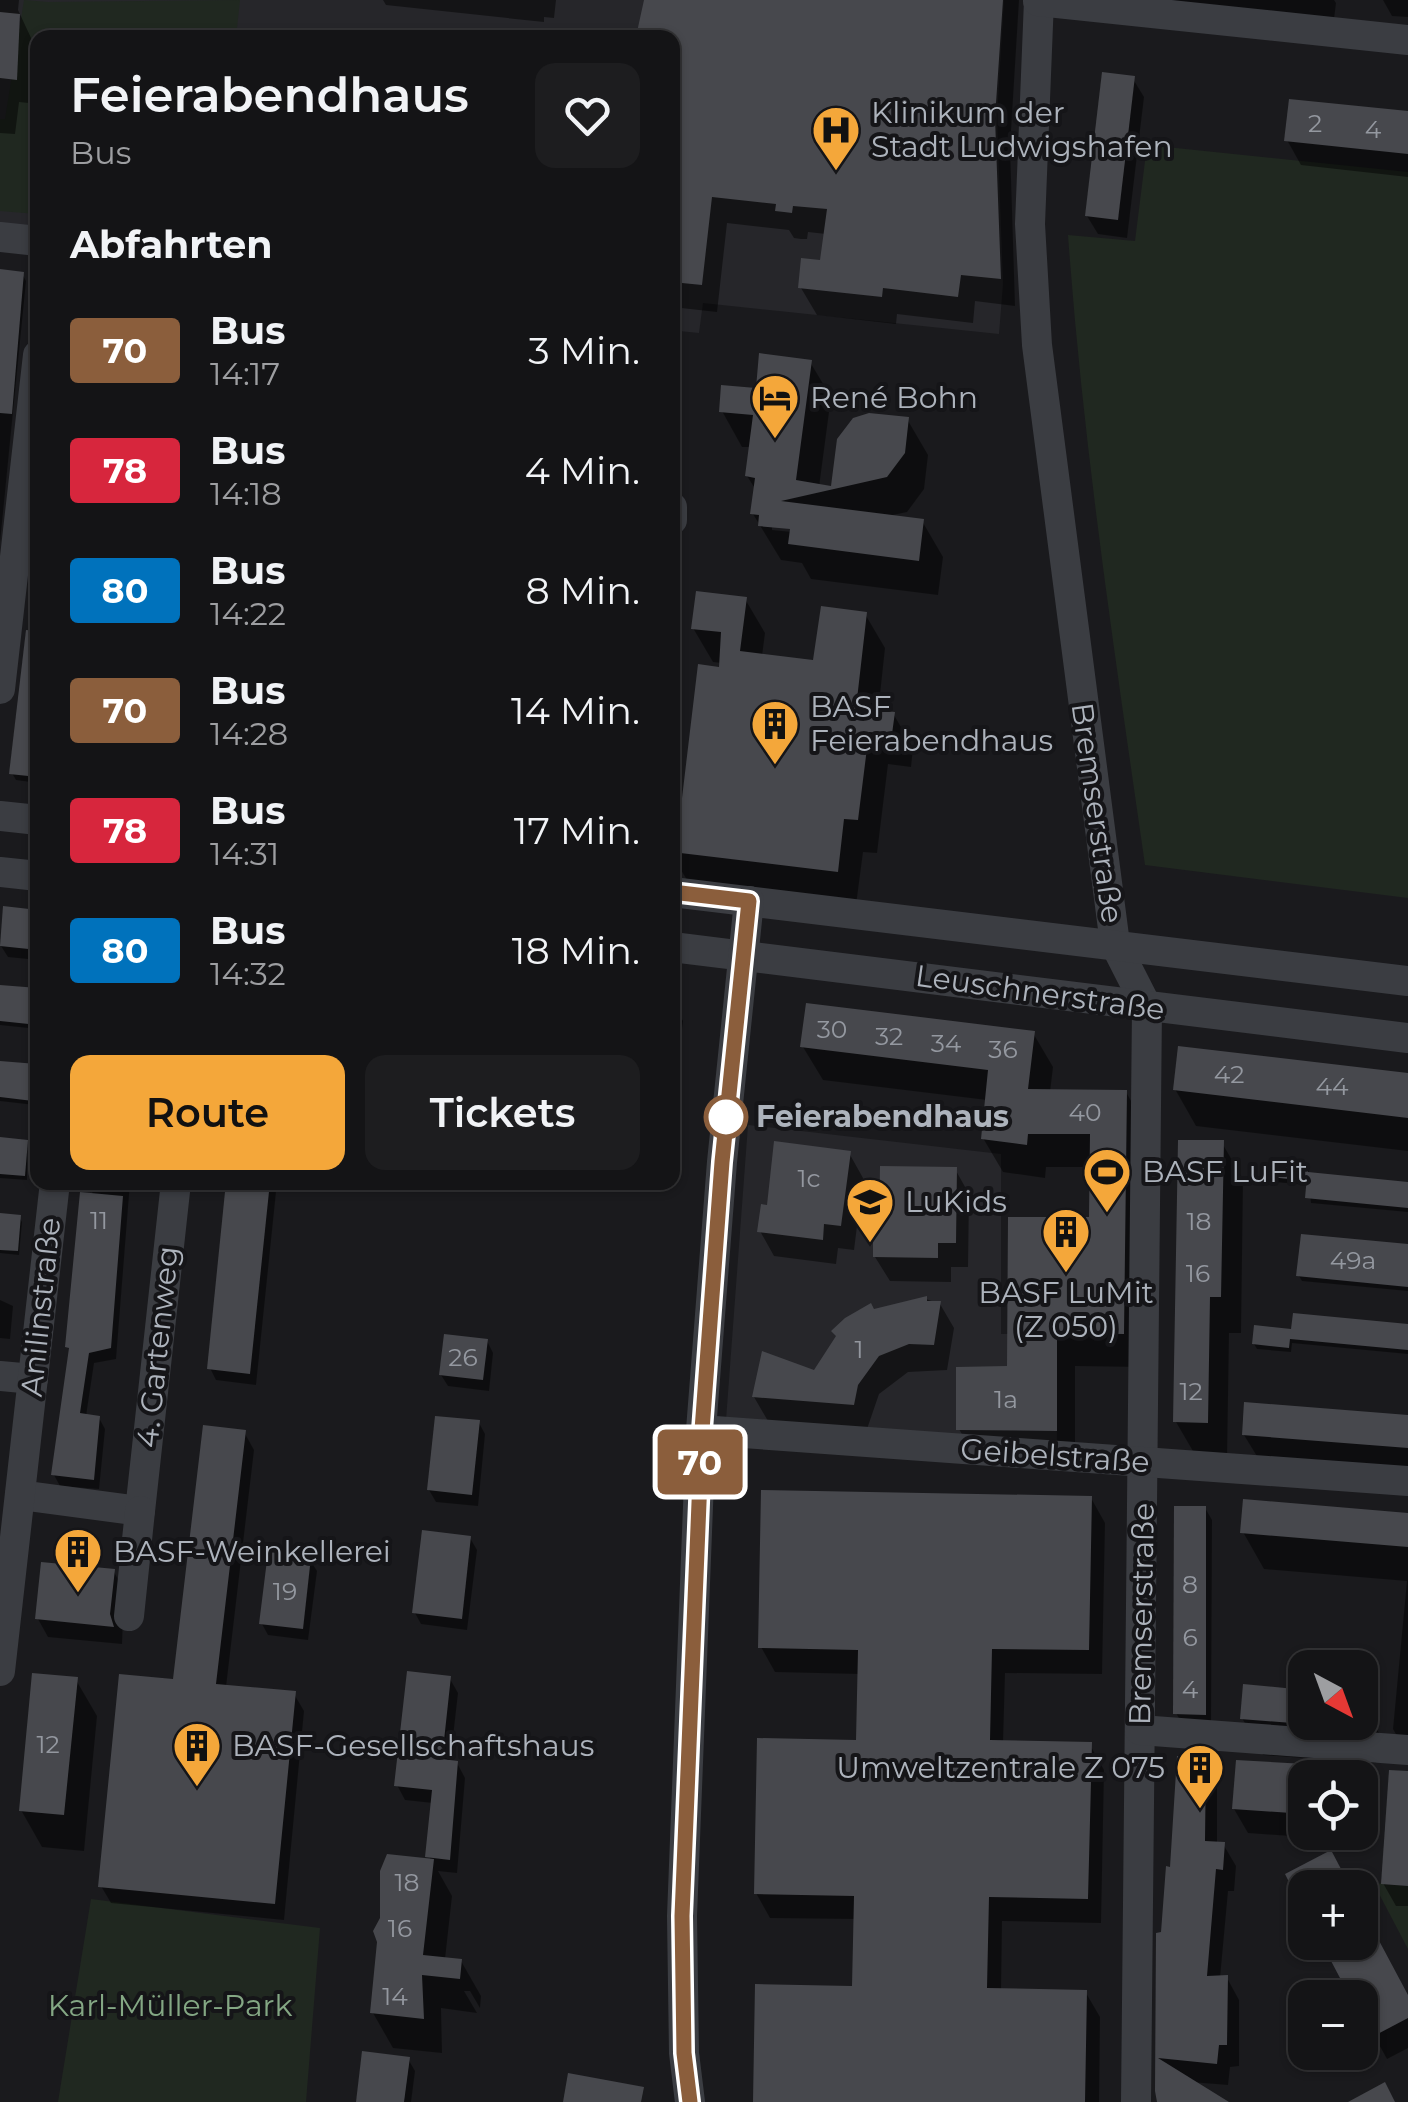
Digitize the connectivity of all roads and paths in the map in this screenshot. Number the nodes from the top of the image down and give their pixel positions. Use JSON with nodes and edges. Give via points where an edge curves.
{"nodes":[{"id":1,"x":1038,"y":0,"type":"edge"},
{"id":2,"x":1408,"y":40,"type":"edge"},
{"id":3,"x":0,"y":237,"type":"edge"},
{"id":4,"x":30,"y":240,"type":"edge"},
{"id":5,"x":30,"y":426,"type":"edge"},
{"id":6,"x":0,"y":689,"type":"edge"},
{"id":7,"x":0,"y":816,"type":"edge"},
{"id":8,"x":30,"y":819,"type":"edge"},
{"id":9,"x":0,"y":872,"type":"edge"},
{"id":10,"x":30,"y":875,"type":"edge"},
{"id":11,"x":680,"y":893,"type":"edge"},
{"id":12,"x":749,"y":901,"type":"junction"},
{"id":13,"x":1115,"y":944,"type":"junction"},
{"id":14,"x":680,"y":949,"type":"edge"},
{"id":15,"x":742,"y":956,"type":"junction"},
{"id":16,"x":1408,"y":981,"type":"edge"},
{"id":17,"x":1147,"y":1008,"type":"junction"},
{"id":18,"x":1408,"y":1038,"type":"edge"},
{"id":19,"x":54,"y":1190,"type":"edge"},
{"id":20,"x":175,"y":1190,"type":"edge"},
{"id":21,"x":0,"y":1376,"type":"edge"},
{"id":22,"x":33,"y":1379,"type":"junction"},
{"id":23,"x":702,"y":1430,"type":"junction"},
{"id":24,"x":1144,"y":1462,"type":"junction"},
{"id":25,"x":1408,"y":1481,"type":"edge"},
{"id":26,"x":20,"y":1495,"type":"junction"},
{"id":27,"x":140,"y":1510,"type":"junction"},
{"id":28,"x":129,"y":1616,"type":"dead end"},
{"id":29,"x":0,"y":1671,"type":"edge"},
{"id":30,"x":1140,"y":1730,"type":"junction"},
{"id":31,"x":1408,"y":1750,"type":"edge"},
{"id":32,"x":690,"y":2102,"type":"edge"},
{"id":33,"x":1136,"y":2102,"type":"edge"}],
"edges":[{"from":1,"to":2,"type":"street"},
{"from":1,"to":13,"type":"street","name":"Bremserstraße","via":[[1030,208],[1038,345]]},
{"from":3,"to":4,"type":"street"},
{"from":5,"to":6,"type":"street"},
{"from":7,"to":8,"type":"street"},
{"from":9,"to":10,"type":"street"},
{"from":11,"to":12,"type":"street","name":"Leuschnerstraße"},
{"from":12,"to":13,"type":"street","name":"Leuschnerstraße"},
{"from":12,"to":15,"type":"street"},
{"from":13,"to":16,"type":"street","name":"Leuschnerstraße"},
{"from":13,"to":17,"type":"street","name":"Bremserstraße"},
{"from":14,"to":15,"type":"street","name":"Leuschnerstraße"},
{"from":15,"to":17,"type":"street","name":"Leuschnerstraße"},
{"from":15,"to":23,"type":"street"},
{"from":17,"to":18,"type":"street","name":"Leuschnerstraße"},
{"from":17,"to":24,"type":"street","name":"Bremserstraße"},
{"from":19,"to":22,"type":"street","name":"Anilinstraße"},
{"from":20,"to":27,"type":"street","name":"4. Gartenweg"},
{"from":21,"to":22,"type":"street"},
{"from":22,"to":26,"type":"street","name":"Anilinstraße"},
{"from":23,"to":24,"type":"street","name":"Geibelstraße"},
{"from":23,"to":32,"type":"street","via":[[682,1916]]},
{"from":24,"to":25,"type":"street","name":"Geibelstraße"},
{"from":24,"to":30,"type":"street","name":"Bremserstraße"},
{"from":26,"to":27,"type":"street"},
{"from":26,"to":29,"type":"street","name":"Anilinstraße"},
{"from":27,"to":28,"type":"street","name":"4. Gartenweg"},
{"from":30,"to":31,"type":"street"},
{"from":30,"to":33,"type":"street","name":"Bremserstraße"}]}
